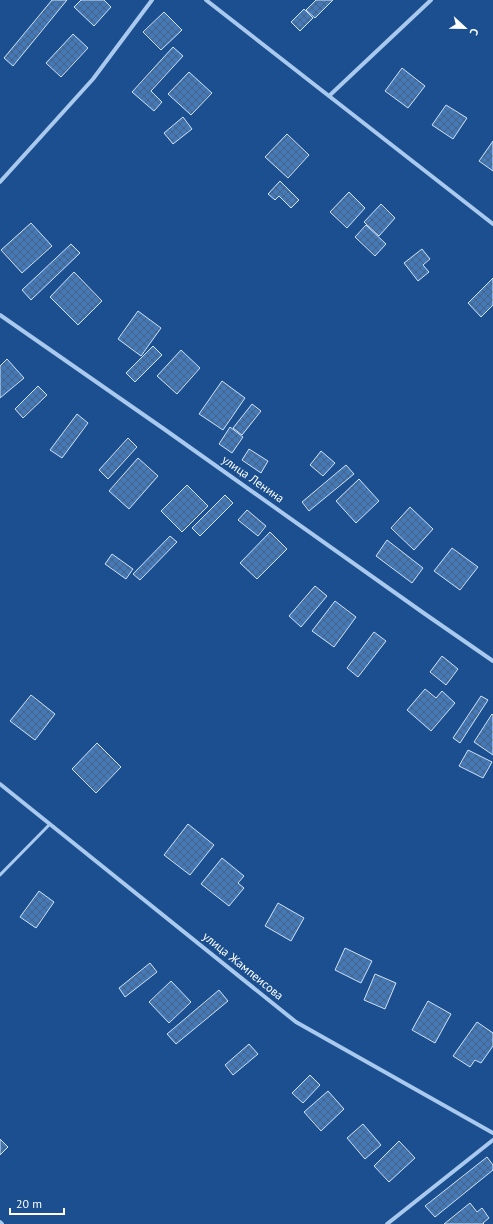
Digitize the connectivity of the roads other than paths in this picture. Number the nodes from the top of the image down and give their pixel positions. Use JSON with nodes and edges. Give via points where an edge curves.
{"nodes":[{"id":1,"x":152,"y":0,"type":"edge"},
{"id":2,"x":206,"y":0,"type":"edge"},
{"id":3,"x":431,"y":0,"type":"edge"},
{"id":4,"x":329,"y":96,"type":"junction"},
{"id":5,"x":0,"y":182,"type":"edge"},
{"id":6,"x":493,"y":224,"type":"edge"},
{"id":7,"x":0,"y":315,"type":"edge"},
{"id":8,"x":493,"y":661,"type":"edge"},
{"id":9,"x":0,"y":784,"type":"edge"},
{"id":10,"x":50,"y":824,"type":"junction"},
{"id":11,"x":0,"y":875,"type":"edge"},
{"id":12,"x":493,"y":1133,"type":"edge"},
{"id":13,"x":493,"y":1140,"type":"edge"},
{"id":14,"x":387,"y":1224,"type":"edge"}],
"edges":[{"from":1,"to":5,"type":"street","via":[[93,79]]},
{"from":2,"to":4,"type":"street"},
{"from":3,"to":4,"type":"street"},
{"from":4,"to":6,"type":"street"},
{"from":7,"to":8,"type":"street","name":"улица Ленина"},
{"from":9,"to":10,"type":"street","name":"улица Жампеисова"},
{"from":10,"to":11,"type":"lane"},
{"from":10,"to":12,"type":"street","name":"улица Жампеисова","via":[[296,1022]]},
{"from":13,"to":14,"type":"street"}]}
